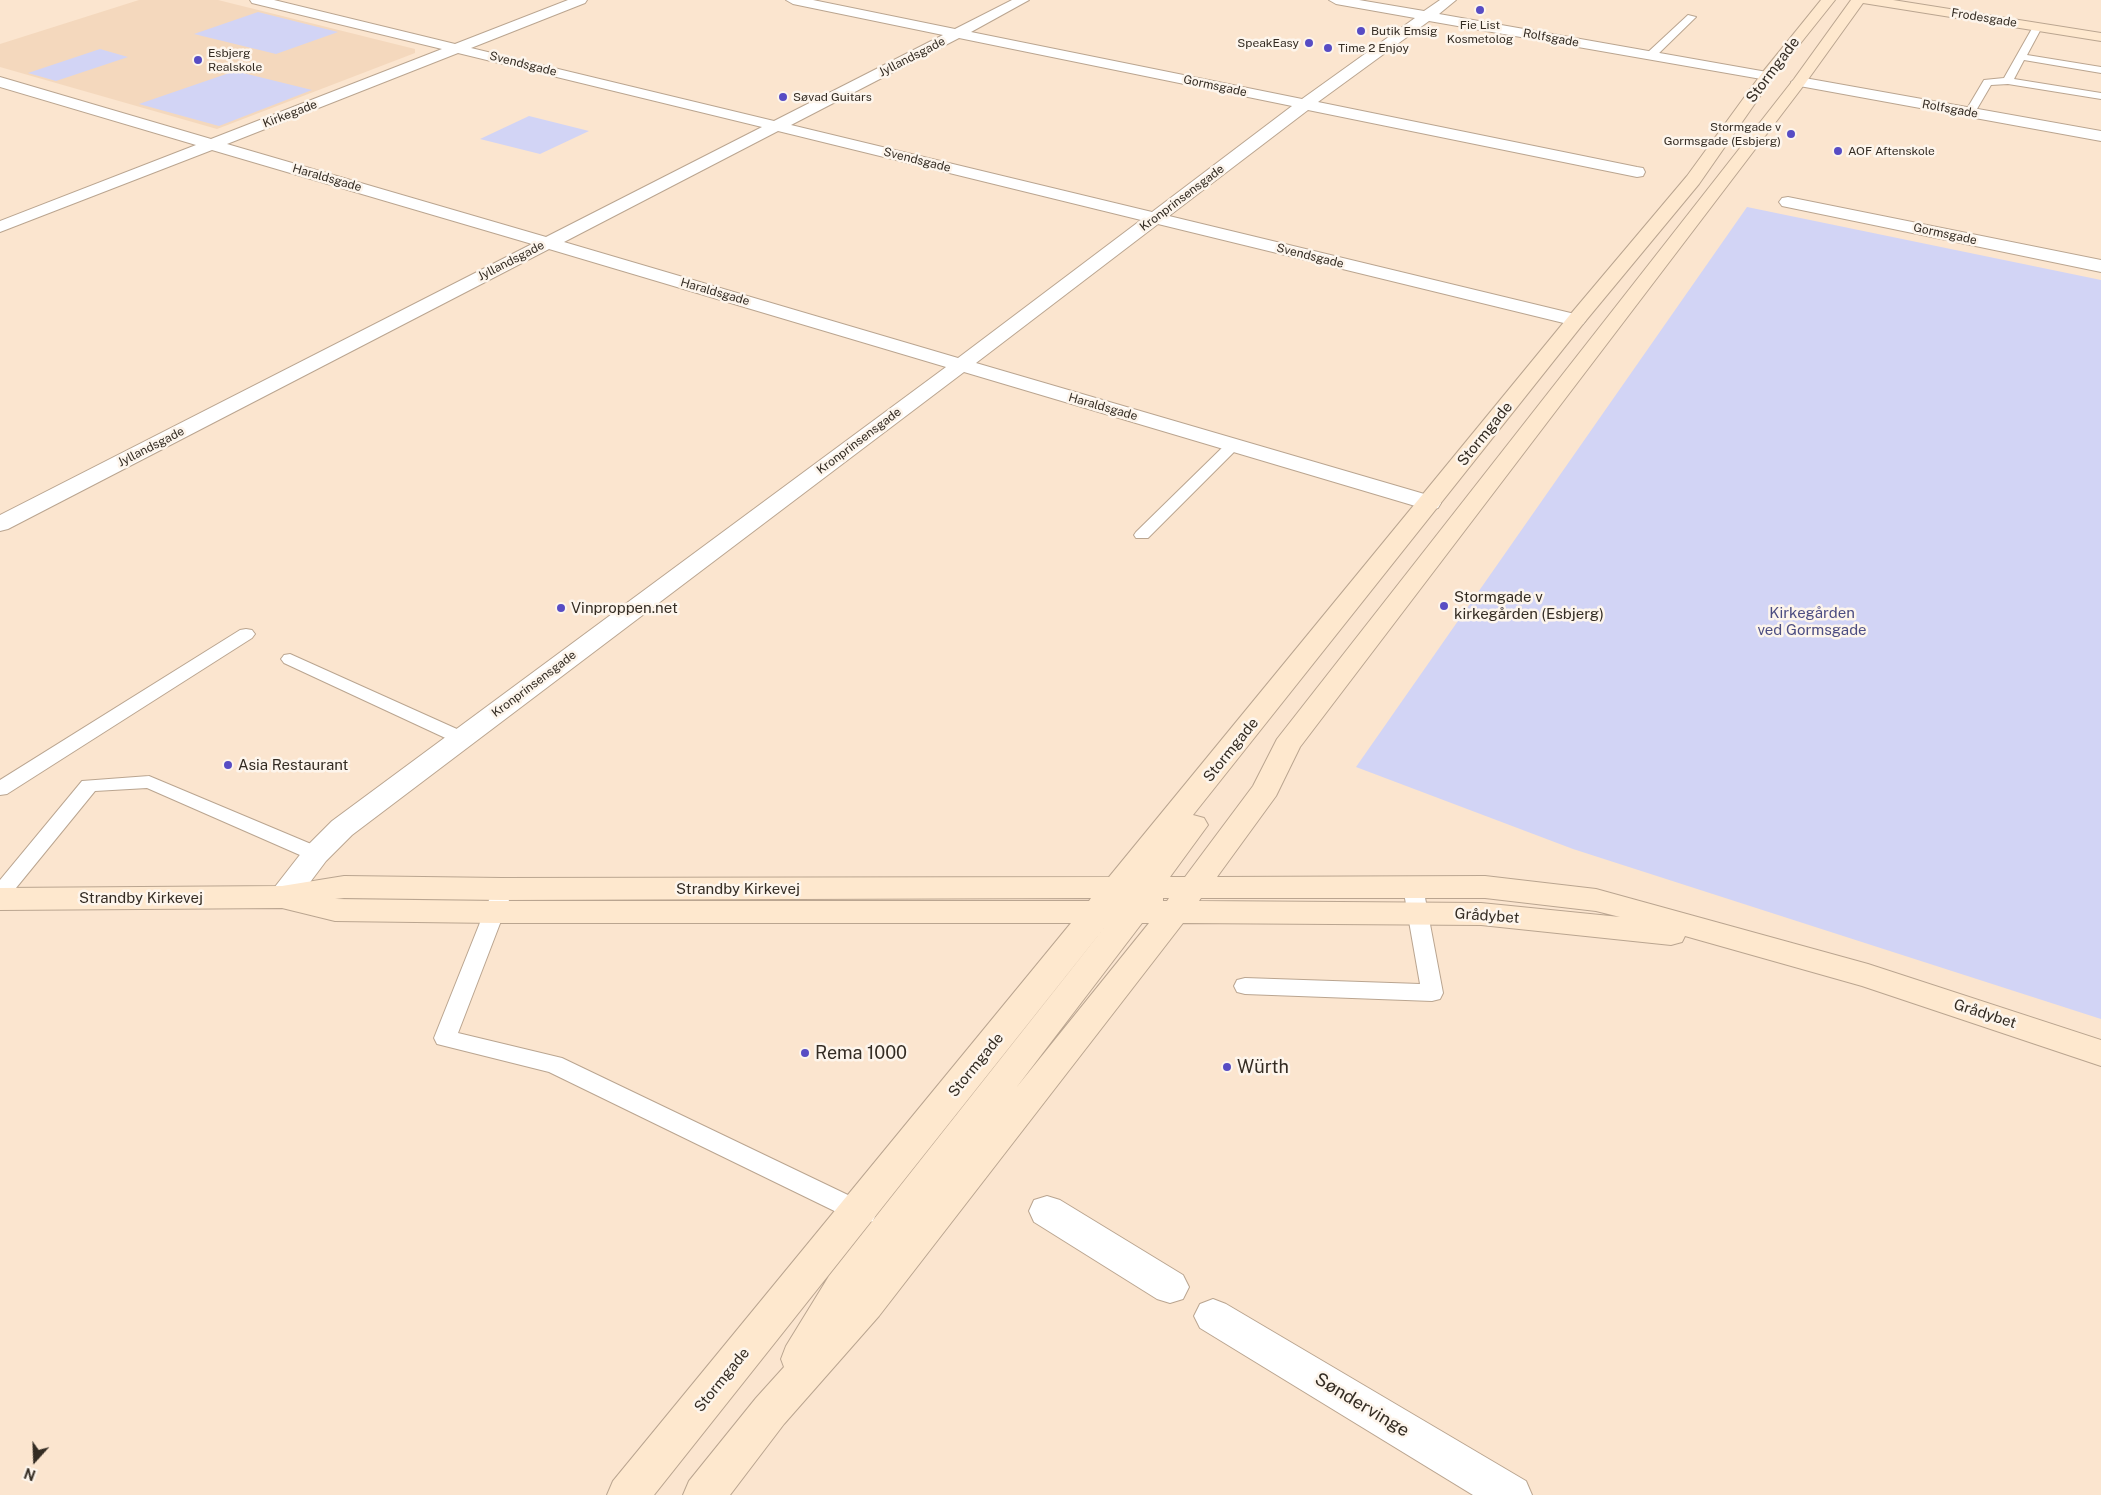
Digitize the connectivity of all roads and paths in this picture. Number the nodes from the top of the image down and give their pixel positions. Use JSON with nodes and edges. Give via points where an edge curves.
{"nodes":[{"id":1,"x":257,"y":0,"type":"edge"},
{"id":2,"x":580,"y":0,"type":"edge"},
{"id":3,"x":798,"y":0,"type":"edge"},
{"id":4,"x":1022,"y":0,"type":"edge"},
{"id":5,"x":1336,"y":0,"type":"edge"},
{"id":6,"x":1449,"y":0,"type":"edge"},
{"id":7,"x":1828,"y":0,"type":"edge"},
{"id":8,"x":1858,"y":0,"type":"edge"},
{"id":9,"x":1867,"y":0,"type":"edge"},
{"id":10,"x":1427,"y":16,"type":"junction"},
{"id":11,"x":1691,"y":17,"type":"dead end"},
{"id":12,"x":2037,"y":27,"type":"junction"},
{"id":13,"x":958,"y":34,"type":"junction"},
{"id":14,"x":2101,"y":37,"type":"edge"},
{"id":15,"x":457,"y":48,"type":"junction"},
{"id":16,"x":1651,"y":56,"type":"junction"},
{"id":17,"x":2021,"y":57,"type":"junction"},
{"id":18,"x":2101,"y":70,"type":"edge"},
{"id":19,"x":1767,"y":76,"type":"junction"},
{"id":20,"x":2008,"y":81,"type":"junction"},
{"id":21,"x":0,"y":82,"type":"edge"},
{"id":22,"x":1799,"y":82,"type":"junction"},
{"id":23,"x":2101,"y":96,"type":"edge"},
{"id":24,"x":1304,"y":105,"type":"junction"},
{"id":25,"x":1970,"y":112,"type":"junction"},
{"id":26,"x":776,"y":126,"type":"junction"},
{"id":27,"x":2101,"y":136,"type":"edge"},
{"id":28,"x":212,"y":144,"type":"junction"},
{"id":29,"x":1637,"y":172,"type":"dead end"},
{"id":30,"x":1788,"y":202,"type":"dead end"},
{"id":31,"x":1156,"y":218,"type":"junction"},
{"id":32,"x":0,"y":227,"type":"edge"},
{"id":33,"x":547,"y":243,"type":"junction"},
{"id":34,"x":2101,"y":266,"type":"edge"},
{"id":35,"x":1576,"y":320,"type":"junction"},
{"id":36,"x":961,"y":365,"type":"junction"},
{"id":37,"x":1233,"y":445,"type":"junction"},
{"id":38,"x":1430,"y":503,"type":"junction"},
{"id":39,"x":0,"y":524,"type":"edge"},
{"id":40,"x":1142,"y":535,"type":"dead end"},
{"id":41,"x":246,"y":634,"type":"dead end"},
{"id":42,"x":290,"y":659,"type":"dead end"},
{"id":43,"x":461,"y":738,"type":"junction"},
{"id":44,"x":0,"y":789,"type":"edge"},
{"id":45,"x":316,"y":854,"type":"junction"},
{"id":46,"x":0,"y":894,"type":"edge"},
{"id":47,"x":282,"y":897,"type":"junction"},
{"id":48,"x":0,"y":899,"type":"edge"},
{"id":49,"x":1184,"y":899,"type":"junction"},
{"id":50,"x":1124,"y":900,"type":"junction"},
{"id":51,"x":1415,"y":900,"type":"junction"},
{"id":52,"x":499,"y":901,"type":"junction"},
{"id":53,"x":1245,"y":986,"type":"dead end"},
{"id":54,"x":2101,"y":1053,"type":"edge"},
{"id":55,"x":858,"y":1210,"type":"junction"},
{"id":56,"x":1047,"y":1211,"type":"dead end"},
{"id":57,"x":902,"y":1235,"type":"junction"},
{"id":58,"x":1170,"y":1287,"type":"dead end"},
{"id":59,"x":1213,"y":1316,"type":"dead end"},
{"id":60,"x":628,"y":1495,"type":"edge"},
{"id":61,"x":704,"y":1495,"type":"edge"},
{"id":62,"x":1511,"y":1495,"type":"edge"}],
"edges":[{"from":1,"to":15,"type":"street","name":"Svendsgade"},
{"from":2,"to":15,"type":"street","name":"Kirkegade"},
{"from":3,"to":13,"type":"street","name":"Gormsgade"},
{"from":4,"to":13,"type":"street","name":"Jyllandsgade"},
{"from":5,"to":10,"type":"street","name":"Rolfsgade"},
{"from":6,"to":10,"type":"street","name":"Kronprinsensgade"},
{"from":7,"to":19,"type":"street","name":"Stormgade"},
{"from":8,"to":22,"type":"street","name":"Stormgade"},
{"from":9,"to":12,"type":"street","name":"Frodesgade"},
{"from":10,"to":16,"type":"street","name":"Rolfsgade"},
{"from":10,"to":24,"type":"street","name":"Kronprinsensgade"},
{"from":11,"to":16,"type":"lane"},
{"from":12,"to":14,"type":"street","name":"Frodesgade"},
{"from":12,"to":17,"type":"lane"},
{"from":13,"to":24,"type":"street","name":"Gormsgade"},
{"from":13,"to":26,"type":"street","name":"Jyllandsgade"},
{"from":15,"to":26,"type":"street","name":"Svendsgade"},
{"from":15,"to":28,"type":"street","name":"Kirkegade"},
{"from":16,"to":19,"type":"street","name":"Rolfsgade"},
{"from":17,"to":18,"type":"lane"},
{"from":17,"to":20,"type":"lane"},
{"from":19,"to":35,"type":"street","name":"Stormgade","via":[[1693,180]]},
{"from":20,"to":23,"type":"lane"},
{"from":20,"to":25,"type":"lane","via":[[1988,82]]},
{"from":21,"to":28,"type":"street","name":"Haraldsgade"},
{"from":22,"to":25,"type":"street","name":"Rolfsgade"},
{"from":22,"to":49,"type":"street","name":"Stormgade","via":[[1287,745],[1266,789]]},
{"from":24,"to":29,"type":"street","name":"Gormsgade"},
{"from":24,"to":31,"type":"street","name":"Kronprinsensgade"},
{"from":25,"to":27,"type":"street","name":"Rolfsgade"},
{"from":26,"to":31,"type":"street","name":"Svendsgade"},
{"from":26,"to":33,"type":"street","name":"Jyllandsgade"},
{"from":28,"to":32,"type":"street","name":"Kirkegade"},
{"from":28,"to":33,"type":"street","name":"Haraldsgade"},
{"from":30,"to":34,"type":"street","name":"Gormsgade"},
{"from":31,"to":35,"type":"street","name":"Svendsgade"},
{"from":31,"to":36,"type":"street","name":"Kronprinsensgade"},
{"from":33,"to":36,"type":"street","name":"Haraldsgade"},
{"from":33,"to":39,"type":"street","name":"Jyllandsgade"},
{"from":35,"to":38,"type":"street","name":"Stormgade"},
{"from":36,"to":37,"type":"street","name":"Haraldsgade"},
{"from":36,"to":43,"type":"street","name":"Kronprinsensgade"},
{"from":37,"to":38,"type":"street","name":"Haraldsgade"},
{"from":37,"to":40,"type":"lane"},
{"from":38,"to":50,"type":"street","name":"Stormgade","via":[[1300,664],[1270,728]]},
{"from":41,"to":44,"type":"lane"},
{"from":42,"to":43,"type":"lane"},
{"from":43,"to":45,"type":"street","name":"Kronprinsensgade","via":[[342,828]]},
{"from":45,"to":46,"type":"lane","via":[[150,782],[90,785]]},
{"from":45,"to":47,"type":"street","name":"Kronprinsensgade"},
{"from":47,"to":48,"type":"street","name":"Strandby Kirkevej"},
{"from":47,"to":52,"type":"street","name":"Strandby Kirkevej","via":[[335,910]]},
{"from":49,"to":50,"type":"street","name":"Grådybet"},
{"from":49,"to":51,"type":"street","name":"Grådybet"},
{"from":49,"to":57,"type":"street","name":"Stormgade"},
{"from":50,"to":52,"type":"street","name":"Strandby Kirkevej"},
{"from":50,"to":55,"type":"street","name":"Stormgade"},
{"from":50,"to":57,"type":"street"},
{"from":51,"to":53,"type":"lane","via":[[1432,993]]},
{"from":51,"to":54,"type":"street","name":"Grådybet","via":[[1481,914],[1673,934],[1868,976]]},
{"from":52,"to":55,"type":"lane","via":[[444,1038],[554,1064]]},
{"from":55,"to":57,"type":"lane"},
{"from":55,"to":60,"type":"street","name":"Stormgade"},
{"from":56,"to":58,"type":"street"},
{"from":57,"to":61,"type":"street","name":"Stormgade","via":[[866,1304],[770,1411]]},
{"from":59,"to":62,"type":"street","name":"Søndervinge"}]}
